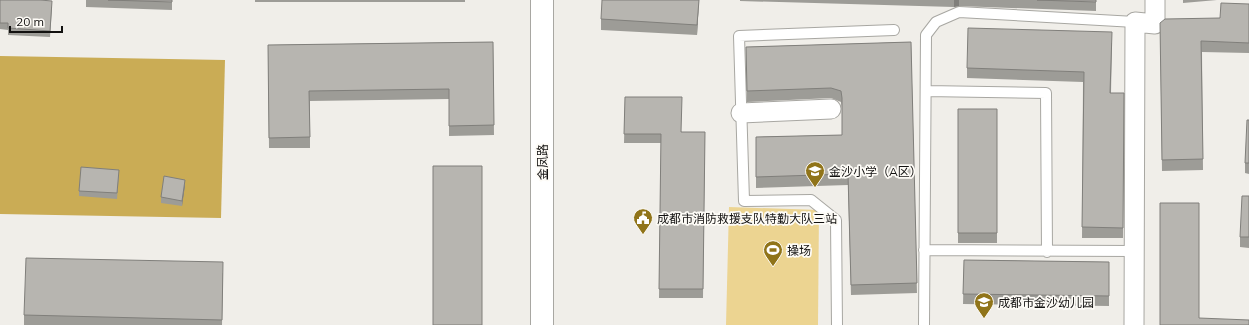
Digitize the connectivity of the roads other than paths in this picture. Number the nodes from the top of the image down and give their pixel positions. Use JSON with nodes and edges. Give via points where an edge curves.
{"nodes":[{"id":1,"x":542,"y":0,"type":"edge"},
{"id":2,"x":1155,"y":0,"type":"edge"},
{"id":3,"x":1135,"y":22,"type":"junction"},
{"id":4,"x":894,"y":30,"type":"dead end"},
{"id":5,"x":926,"y":91,"type":"junction"},
{"id":6,"x":830,"y":109,"type":"dead end"},
{"id":7,"x":741,"y":113,"type":"junction"},
{"id":8,"x":924,"y":250,"type":"junction"},
{"id":9,"x":1134,"y":251,"type":"junction"},
{"id":10,"x":1047,"y":252,"type":"junction"},
{"id":11,"x":542,"y":325,"type":"edge"},
{"id":12,"x":837,"y":325,"type":"edge"},
{"id":13,"x":924,"y":325,"type":"edge"},
{"id":14,"x":1134,"y":325,"type":"edge"}],
"edges":[{"from":1,"to":11,"type":"street","name":"金凤路"},
{"from":2,"to":3,"type":"street","via":[[1154,24]]},
{"from":3,"to":5,"type":"lane","via":[[959,12],[936,22],[926,35]]},
{"from":3,"to":9,"type":"street"},
{"from":4,"to":7,"type":"lane","via":[[739,36]]},
{"from":5,"to":8,"type":"lane"},
{"from":5,"to":10,"type":"lane","via":[[1046,93]]},
{"from":6,"to":7,"type":"street"},
{"from":7,"to":12,"type":"lane","via":[[744,200],[811,200],[836,220]]},
{"from":8,"to":10,"type":"lane"},
{"from":8,"to":13,"type":"lane"},
{"from":9,"to":10,"type":"lane"},
{"from":9,"to":14,"type":"street"}]}
